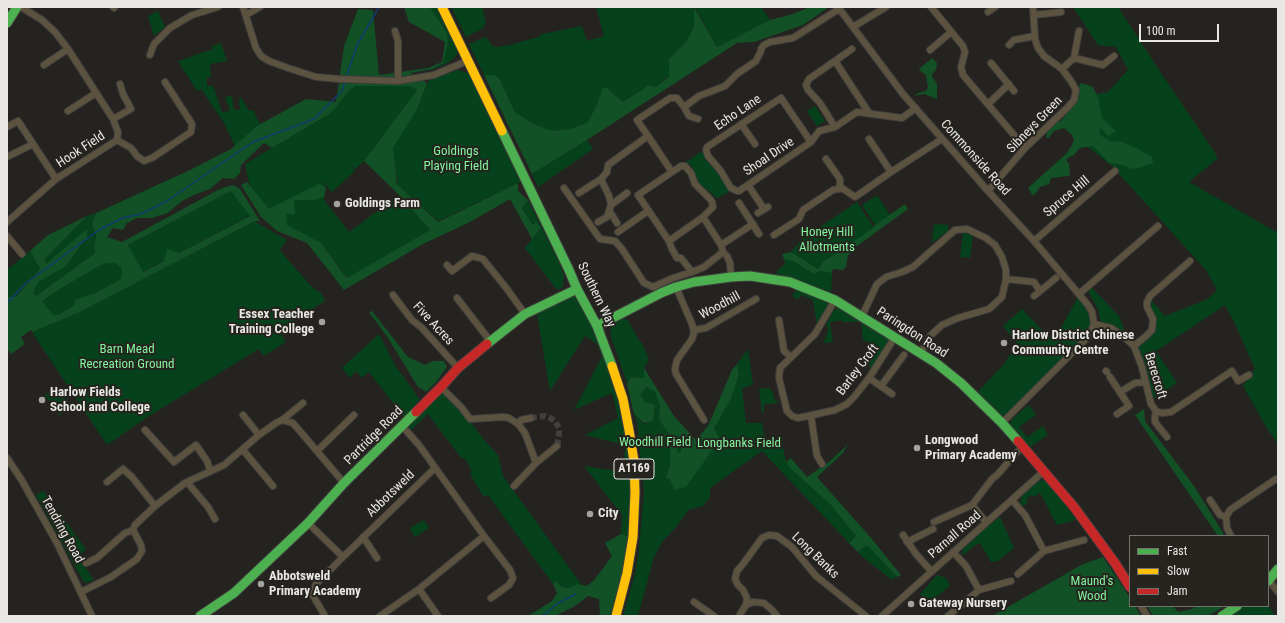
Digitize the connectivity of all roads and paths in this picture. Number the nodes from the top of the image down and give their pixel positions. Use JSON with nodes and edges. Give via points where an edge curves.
{"nodes":[{"id":1,"x":17,"y":7,"type":"edge"},
{"id":2,"x":21,"y":7,"type":"edge"},
{"id":3,"x":218,"y":7,"type":"edge"},
{"id":4,"x":243,"y":7,"type":"edge"},
{"id":5,"x":260,"y":7,"type":"edge"},
{"id":6,"x":442,"y":7,"type":"edge"},
{"id":7,"x":886,"y":7,"type":"edge"},
{"id":8,"x":931,"y":7,"type":"edge"},
{"id":9,"x":995,"y":7,"type":"edge"},
{"id":10,"x":1033,"y":7,"type":"edge"},
{"id":11,"x":838,"y":8,"type":"edge"},
{"id":12,"x":988,"y":12,"type":"dead end"},
{"id":13,"x":1061,"y":12,"type":"dead end"},
{"id":14,"x":246,"y":15,"type":"junction"},
{"id":15,"x":1034,"y":15,"type":"junction"},
{"id":16,"x":7,"y":22,"type":"edge"},
{"id":17,"x":853,"y":27,"type":"junction"},
{"id":18,"x":395,"y":31,"type":"dead end"},
{"id":19,"x":1079,"y":31,"type":"dead end"},
{"id":20,"x":950,"y":32,"type":"junction"},
{"id":21,"x":1035,"y":36,"type":"junction"},
{"id":22,"x":1009,"y":45,"type":"dead end"},
{"id":23,"x":68,"y":49,"type":"junction"},
{"id":24,"x":852,"y":49,"type":"dead end"},
{"id":25,"x":930,"y":50,"type":"dead end"},
{"id":26,"x":150,"y":55,"type":"dead end"},
{"id":27,"x":1114,"y":56,"type":"dead end"},
{"id":28,"x":1074,"y":58,"type":"junction"},
{"id":29,"x":468,"y":61,"type":"junction"},
{"id":30,"x":835,"y":61,"type":"junction"},
{"id":31,"x":991,"y":63,"type":"dead end"},
{"id":32,"x":44,"y":64,"type":"dead end"},
{"id":33,"x":1062,"y":70,"type":"junction"},
{"id":34,"x":398,"y":81,"type":"junction"},
{"id":35,"x":165,"y":82,"type":"dead end"},
{"id":36,"x":120,"y":84,"type":"dead end"},
{"id":37,"x":1009,"y":84,"type":"junction"},
{"id":38,"x":1014,"y":91,"type":"dead end"},
{"id":39,"x":96,"y":93,"type":"junction"},
{"id":40,"x":988,"y":104,"type":"junction"},
{"id":41,"x":684,"y":107,"type":"junction"},
{"id":42,"x":916,"y":108,"type":"junction"},
{"id":43,"x":68,"y":111,"type":"dead end"},
{"id":44,"x":869,"y":113,"type":"junction"},
{"id":45,"x":113,"y":119,"type":"junction"},
{"id":46,"x":698,"y":119,"type":"dead end"},
{"id":47,"x":741,"y":124,"type":"junction"},
{"id":48,"x":7,"y":127,"type":"edge"},
{"id":49,"x":835,"y":127,"type":"junction"},
{"id":50,"x":648,"y":136,"type":"junction"},
{"id":51,"x":870,"y":139,"type":"dead end"},
{"id":52,"x":942,"y":139,"type":"junction"},
{"id":53,"x":117,"y":140,"type":"junction"},
{"id":54,"x":810,"y":142,"type":"junction"},
{"id":55,"x":33,"y":144,"type":"junction"},
{"id":56,"x":755,"y":144,"type":"dead end"},
{"id":57,"x":1025,"y":148,"type":"junction"},
{"id":58,"x":7,"y":157,"type":"edge"},
{"id":59,"x":826,"y":158,"type":"dead end"},
{"id":60,"x":1115,"y":171,"type":"dead end"},
{"id":61,"x":672,"y":172,"type":"junction"},
{"id":62,"x":891,"y":172,"type":"junction"},
{"id":63,"x":56,"y":179,"type":"junction"},
{"id":64,"x":601,"y":179,"type":"junction"},
{"id":65,"x":748,"y":185,"type":"junction"},
{"id":66,"x":564,"y":188,"type":"dead end"},
{"id":67,"x":840,"y":189,"type":"junction"},
{"id":68,"x":739,"y":191,"type":"joint"},
{"id":69,"x":988,"y":191,"type":"junction"},
{"id":70,"x":579,"y":193,"type":"dead end"},
{"id":71,"x":627,"y":193,"type":"dead end"},
{"id":72,"x":739,"y":203,"type":"dead end"},
{"id":73,"x":611,"y":205,"type":"junction"},
{"id":74,"x":648,"y":211,"type":"junction"},
{"id":75,"x":610,"y":212,"type":"junction"},
{"id":76,"x":758,"y":213,"type":"dead end"},
{"id":77,"x":703,"y":217,"type":"junction"},
{"id":78,"x":7,"y":222,"type":"edge"},
{"id":79,"x":598,"y":222,"type":"dead end"},
{"id":80,"x":617,"y":223,"type":"dead end"},
{"id":81,"x":752,"y":224,"type":"junction"},
{"id":82,"x":1158,"y":226,"type":"dead end"},
{"id":83,"x":618,"y":232,"type":"dead end"},
{"id":84,"x":759,"y":234,"type":"dead end"},
{"id":85,"x":774,"y":235,"type":"dead end"},
{"id":86,"x":7,"y":236,"type":"edge"},
{"id":87,"x":1034,"y":240,"type":"junction"},
{"id":88,"x":669,"y":241,"type":"junction"},
{"id":89,"x":721,"y":245,"type":"junction"},
{"id":90,"x":723,"y":252,"type":"junction"},
{"id":91,"x":22,"y":254,"type":"dead end"},
{"id":92,"x":1190,"y":260,"type":"dead end"},
{"id":93,"x":447,"y":265,"type":"dead end"},
{"id":94,"x":692,"y":272,"type":"junction"},
{"id":95,"x":731,"y":277,"type":"junction"},
{"id":96,"x":1056,"y":278,"type":"dead end"},
{"id":97,"x":1006,"y":279,"type":"junction"},
{"id":98,"x":676,"y":287,"type":"junction"},
{"id":99,"x":577,"y":289,"type":"junction"},
{"id":100,"x":1040,"y":291,"type":"junction"},
{"id":101,"x":1079,"y":294,"type":"junction"},
{"id":102,"x":393,"y":295,"type":"dead end"},
{"id":103,"x":1034,"y":296,"type":"dead end"},
{"id":104,"x":457,"y":298,"type":"dead end"},
{"id":105,"x":756,"y":299,"type":"dead end"},
{"id":106,"x":835,"y":300,"type":"junction"},
{"id":107,"x":525,"y":314,"type":"junction"},
{"id":108,"x":862,"y":316,"type":"junction"},
{"id":109,"x":779,"y":320,"type":"dead end"},
{"id":110,"x":1094,"y":324,"type":"junction"},
{"id":111,"x":597,"y":326,"type":"junction"},
{"id":112,"x":694,"y":330,"type":"junction"},
{"id":113,"x":895,"y":337,"type":"junction"},
{"id":114,"x":491,"y":342,"type":"junction"},
{"id":115,"x":1134,"y":346,"type":"junction"},
{"id":116,"x":920,"y":353,"type":"junction"},
{"id":117,"x":904,"y":355,"type":"dead end"},
{"id":118,"x":791,"y":358,"type":"junction"},
{"id":119,"x":458,"y":368,"type":"junction"},
{"id":120,"x":1107,"y":373,"type":"dead end"},
{"id":121,"x":1249,"y":375,"type":"dead end"},
{"id":122,"x":869,"y":378,"type":"junction"},
{"id":123,"x":1146,"y":382,"type":"junction"},
{"id":124,"x":880,"y":386,"type":"junction"},
{"id":125,"x":441,"y":387,"type":"junction"},
{"id":126,"x":1120,"y":392,"type":"junction"},
{"id":127,"x":892,"y":394,"type":"dead end"},
{"id":128,"x":303,"y":403,"type":"dead end"},
{"id":129,"x":1156,"y":411,"type":"junction"},
{"id":130,"x":1117,"y":414,"type":"dead end"},
{"id":131,"x":243,"y":415,"type":"dead end"},
{"id":132,"x":354,"y":415,"type":"dead end"},
{"id":133,"x":811,"y":416,"type":"junction"},
{"id":134,"x":531,"y":418,"type":"tunnel mouth"},
{"id":135,"x":282,"y":420,"type":"junction"},
{"id":136,"x":704,"y":420,"type":"dead end"},
{"id":137,"x":1002,"y":423,"type":"junction"},
{"id":138,"x":518,"y":424,"type":"junction"},
{"id":139,"x":402,"y":426,"type":"junction"},
{"id":140,"x":146,"y":430,"type":"dead end"},
{"id":141,"x":259,"y":435,"type":"junction"},
{"id":142,"x":1167,"y":437,"type":"dead end"},
{"id":143,"x":557,"y":446,"type":"dead end"},
{"id":144,"x":243,"y":450,"type":"junction"},
{"id":145,"x":317,"y":450,"type":"junction"},
{"id":146,"x":1017,"y":452,"type":"dead end"},
{"id":147,"x":7,"y":458,"type":"edge"},
{"id":148,"x":536,"y":463,"type":"junction"},
{"id":149,"x":822,"y":464,"type":"dead end"},
{"id":150,"x":435,"y":468,"type":"junction"},
{"id":151,"x":210,"y":470,"type":"junction"},
{"id":152,"x":1044,"y":471,"type":"junction"},
{"id":153,"x":1276,"y":479,"type":"dead end"},
{"id":154,"x":107,"y":482,"type":"dead end"},
{"id":155,"x":187,"y":482,"type":"junction"},
{"id":156,"x":344,"y":483,"type":"junction"},
{"id":157,"x":272,"y":486,"type":"dead end"},
{"id":158,"x":514,"y":486,"type":"dead end"},
{"id":159,"x":1012,"y":500,"type":"junction"},
{"id":160,"x":1210,"y":500,"type":"dead end"},
{"id":161,"x":972,"y":505,"type":"junction"},
{"id":162,"x":155,"y":506,"type":"junction"},
{"id":163,"x":1226,"y":517,"type":"junction"},
{"id":164,"x":215,"y":518,"type":"dead end"},
{"id":165,"x":986,"y":522,"type":"junction"},
{"id":166,"x":308,"y":523,"type":"junction"},
{"id":167,"x":133,"y":530,"type":"junction"},
{"id":168,"x":1230,"y":535,"type":"edge"},
{"id":169,"x":484,"y":536,"type":"junction"},
{"id":170,"x":904,"y":536,"type":"dead end"},
{"id":171,"x":363,"y":537,"type":"junction"},
{"id":172,"x":1084,"y":540,"type":"dead end"},
{"id":173,"x":907,"y":542,"type":"junction"},
{"id":174,"x":1044,"y":551,"type":"junction"},
{"id":175,"x":954,"y":552,"type":"junction"},
{"id":176,"x":343,"y":557,"type":"junction"},
{"id":177,"x":377,"y":558,"type":"dead end"},
{"id":178,"x":86,"y":563,"type":"dead end"},
{"id":179,"x":1278,"y":569,"type":"edge"},
{"id":180,"x":931,"y":571,"type":"junction"},
{"id":181,"x":1018,"y":574,"type":"dead end"},
{"id":182,"x":1269,"y":579,"type":"edge"},
{"id":183,"x":1011,"y":581,"type":"dead end"},
{"id":184,"x":1269,"y":581,"type":"edge"},
{"id":185,"x":1129,"y":583,"type":"edge"},
{"id":186,"x":420,"y":589,"type":"junction"},
{"id":187,"x":979,"y":590,"type":"junction"},
{"id":188,"x":81,"y":592,"type":"junction"},
{"id":189,"x":1278,"y":592,"type":"edge"},
{"id":190,"x":491,"y":598,"type":"dead end"},
{"id":191,"x":694,"y":602,"type":"dead end"},
{"id":192,"x":746,"y":605,"type":"junction"},
{"id":193,"x":1142,"y":607,"type":"edge"},
{"id":194,"x":1236,"y":607,"type":"edge"},
{"id":195,"x":92,"y":616,"type":"edge"},
{"id":196,"x":200,"y":616,"type":"edge"},
{"id":197,"x":325,"y":616,"type":"edge"},
{"id":198,"x":380,"y":616,"type":"edge"},
{"id":199,"x":438,"y":616,"type":"edge"},
{"id":200,"x":616,"y":616,"type":"edge"},
{"id":201,"x":714,"y":616,"type":"edge"},
{"id":202,"x":739,"y":616,"type":"edge"},
{"id":203,"x":776,"y":616,"type":"edge"},
{"id":204,"x":866,"y":616,"type":"edge"},
{"id":205,"x":882,"y":616,"type":"edge"},
{"id":206,"x":948,"y":616,"type":"edge"},
{"id":207,"x":1147,"y":616,"type":"edge"},
{"id":208,"x":1222,"y":616,"type":"edge"}],
"edges":[{"from":1,"to":16,"type":"street"},
{"from":2,"to":23,"type":"street","name":"Hook Field","via":[[42,20]]},
{"from":3,"to":26,"type":"street","via":[[192,14],[170,28],[154,44]]},
{"from":4,"to":14,"type":"street"},
{"from":5,"to":14,"type":"street"},
{"from":6,"to":29,"type":"street","name":"Southern Way","number":"A1169"},
{"from":7,"to":17,"type":"street"},
{"from":8,"to":20,"type":"street"},
{"from":9,"to":12,"type":"street"},
{"from":10,"to":15,"type":"street","name":"Sibneys Green"},
{"from":11,"to":17,"type":"street","name":"Commonside Road"},
{"from":11,"to":41,"type":"street","via":[[793,38],[764,45],[756,61],[725,86],[699,96]]},
{"from":13,"to":15,"type":"street"},
{"from":14,"to":34,"type":"street","via":[[256,48],[261,56],[269,61],[316,76]]},
{"from":15,"to":21,"type":"street","name":"Sibneys Green"},
{"from":17,"to":42,"type":"street","name":"Commonside Road"},
{"from":18,"to":34,"type":"street","via":[[398,41]]},
{"from":19,"to":28,"type":"street"},
{"from":20,"to":25,"type":"street"},
{"from":20,"to":40,"type":"street","via":[[965,52],[961,67],[963,75]]},
{"from":21,"to":22,"type":"street","via":[[1014,40]]},
{"from":21,"to":33,"type":"street","name":"Sibneys Green","via":[[1038,48],[1044,56]]},
{"from":23,"to":32,"type":"street"},
{"from":23,"to":39,"type":"street","name":"Hook Field"},
{"from":24,"to":30,"type":"street"},
{"from":27,"to":28,"type":"street","via":[[1103,65]]},
{"from":28,"to":33,"type":"street"},
{"from":29,"to":34,"type":"street","via":[[434,75]]},
{"from":29,"to":99,"type":"street","name":"Southern Way","number":"A1169"},
{"from":30,"to":44,"type":"street"},
{"from":30,"to":49,"type":"street","via":[[809,79],[806,85]]},
{"from":31,"to":37,"type":"street"},
{"from":33,"to":57,"type":"street","name":"Sibneys Green","via":[[1076,90],[1074,100]]},
{"from":35,"to":53,"type":"street","name":"Hook Field","via":[[192,124],[191,132],[144,161],[131,148]]},
{"from":36,"to":45,"type":"street","name":"Hook Field","via":[[131,109]]},
{"from":37,"to":38,"type":"street"},
{"from":37,"to":40,"type":"street"},
{"from":39,"to":43,"type":"street"},
{"from":39,"to":45,"type":"street","name":"Hook Field"},
{"from":40,"to":57,"type":"street"},
{"from":41,"to":46,"type":"street","via":[[689,116]]},
{"from":41,"to":50,"type":"street","via":[[677,98],[670,98],[637,120]]},
{"from":42,"to":44,"type":"street","name":"Shoal Drive","via":[[902,118]]},
{"from":42,"to":52,"type":"street","name":"Commonside Road"},
{"from":44,"to":49,"type":"street","name":"Shoal Drive","via":[[857,112]]},
{"from":45,"to":53,"type":"street","name":"Hook Field","via":[[118,132]]},
{"from":47,"to":54,"type":"street","name":"Echo Lane","via":[[781,98]]},
{"from":47,"to":56,"type":"street"},
{"from":47,"to":68,"type":"street","name":"Echo Lane","via":[[707,147],[708,156],[731,188]]},
{"from":48,"to":55,"type":"street","via":[[18,121]]},
{"from":49,"to":54,"type":"street","name":"Shoal Drive","via":[[818,130]]},
{"from":50,"to":61,"type":"street"},
{"from":50,"to":64,"type":"street","via":[[608,165],[607,172]]},
{"from":51,"to":62,"type":"street"},
{"from":52,"to":62,"type":"street"},
{"from":52,"to":69,"type":"street","name":"Commonside Road"},
{"from":53,"to":63,"type":"street","name":"Hook Field"},
{"from":54,"to":65,"type":"street","name":"Shoal Drive"},
{"from":55,"to":58,"type":"street"},
{"from":55,"to":63,"type":"street"},
{"from":57,"to":69,"type":"street","name":"Sibneys Green"},
{"from":59,"to":67,"type":"street","via":[[840,179]]},
{"from":60,"to":87,"type":"street","name":"Spruce Hill"},
{"from":61,"to":74,"type":"street","via":[[638,196]]},
{"from":61,"to":77,"type":"street","via":[[685,166],[695,184],[710,199],[713,207]]},
{"from":62,"to":67,"type":"street","via":[[855,197]]},
{"from":63,"to":78,"type":"street","name":"Hook Field"},
{"from":64,"to":70,"type":"street"},
{"from":64,"to":73,"type":"street"},
{"from":65,"to":68,"type":"street","name":"Shoal Drive"},
{"from":65,"to":76,"type":"street","via":[[766,208]]},
{"from":66,"to":94,"type":"street","via":[[600,239],[615,241],[644,283],[653,287]]},
{"from":67,"to":85,"type":"street","via":[[833,190],[803,210],[799,219]]},
{"from":69,"to":87,"type":"street","name":"Commonside Road"},
{"from":71,"to":73,"type":"street"},
{"from":72,"to":81,"type":"street"},
{"from":73,"to":75,"type":"street"},
{"from":74,"to":83,"type":"street"},
{"from":74,"to":88,"type":"street"},
{"from":75,"to":79,"type":"street"},
{"from":75,"to":80,"type":"street"},
{"from":77,"to":88,"type":"street"},
{"from":77,"to":89,"type":"street"},
{"from":81,"to":84,"type":"street"},
{"from":81,"to":89,"type":"street"},
{"from":82,"to":101,"type":"street"},
{"from":86,"to":91,"type":"street"},
{"from":87,"to":101,"type":"street","name":"Commonside Road"},
{"from":88,"to":94,"type":"street","via":[[677,258],[681,258]]},
{"from":89,"to":90,"type":"street"},
{"from":90,"to":94,"type":"street","via":[[704,267]]},
{"from":90,"to":95,"type":"street","via":[[730,263]]},
{"from":92,"to":115,"type":"street","via":[[1150,296],[1147,308],[1153,320],[1153,328]]},
{"from":93,"to":107,"type":"street","via":[[452,271],[472,256],[483,259]]},
{"from":95,"to":98,"type":"street","name":"Paringdon Road"},
{"from":95,"to":106,"type":"street","name":"Paringdon Road","via":[[750,276],[790,282]]},
{"from":96,"to":100,"type":"street"},
{"from":97,"to":100,"type":"street","via":[[1034,282]]},
{"from":97,"to":108,"type":"street","via":[[1002,257],[992,242],[967,230],[955,230],[913,267],[886,277],[877,284]]},
{"from":97,"to":116,"type":"street","via":[[1002,297],[993,307],[942,326],[930,336]]},
{"from":98,"to":111,"type":"street","name":"Paringdon Road"},
{"from":98,"to":112,"type":"street","name":"Woodhill"},
{"from":99,"to":107,"type":"street","name":"Partridge Road"},
{"from":99,"to":111,"type":"street","name":"Southern Way","number":"A1169"},
{"from":100,"to":103,"type":"street"},
{"from":101,"to":110,"type":"street","name":"Commonside Road","via":[[1092,312]]},
{"from":102,"to":119,"type":"street","name":"Five Acres","via":[[412,320]]},
{"from":104,"to":114,"type":"street"},
{"from":105,"to":112,"type":"street","name":"Woodhill","via":[[706,328]]},
{"from":106,"to":108,"type":"street","name":"Paringdon Road"},
{"from":106,"to":118,"type":"street","name":"Barley Croft","via":[[815,334]]},
{"from":107,"to":114,"type":"street","name":"Partridge Road"},
{"from":108,"to":113,"type":"street","name":"Paringdon Road"},
{"from":109,"to":118,"type":"street","via":[[784,351]]},
{"from":110,"to":115,"type":"street","name":"Berecroft","via":[[1111,328]]},
{"from":110,"to":137,"type":"street","via":[[1089,336]]},
{"from":111,"to":200,"type":"street","name":"Southern Way","number":"A1169","via":[[623,399],[634,461],[633,537]]},
{"from":112,"to":136,"type":"street","name":"Woodhill","via":[[692,339],[677,360],[674,369]]},
{"from":113,"to":116,"type":"street","name":"Paringdon Road"},
{"from":113,"to":122,"type":"street","name":"Barley Croft"},
{"from":114,"to":119,"type":"street","name":"Partridge Road"},
{"from":115,"to":123,"type":"street","name":"Berecroft"},
{"from":116,"to":137,"type":"street","name":"Paringdon Road","via":[[961,383]]},
{"from":117,"to":124,"type":"street"},
{"from":118,"to":133,"type":"street","name":"Barley Croft","via":[[781,366],[779,372],[786,407],[795,417]]},
{"from":119,"to":125,"type":"street","name":"Partridge Road"},
{"from":120,"to":126,"type":"street"},
{"from":121,"to":129,"type":"street","name":"Berecroft","via":[[1238,381],[1232,371],[1171,412],[1162,414]]},
{"from":122,"to":124,"type":"street"},
{"from":122,"to":133,"type":"street","name":"Barley Croft","via":[[847,404]]},
{"from":123,"to":126,"type":"street","via":[[1135,383]]},
{"from":123,"to":129,"type":"street","name":"Berecroft","via":[[1151,404]]},
{"from":124,"to":127,"type":"street"},
{"from":125,"to":138,"type":"street","via":[[470,418],[510,418]]},
{"from":125,"to":139,"type":"street","name":"Partridge Road"},
{"from":126,"to":130,"type":"street","via":[[1129,406]]},
{"from":128,"to":135,"type":"street"},
{"from":129,"to":142,"type":"street","name":"Berecroft","via":[[1155,422]]},
{"from":131,"to":141,"type":"street"},
{"from":132,"to":145,"type":"street"},
{"from":133,"to":149,"type":"street","via":[[817,456]]},
{"from":134,"to":138,"type":"street","via":[[521,420]]},
{"from":135,"to":141,"type":"street"},
{"from":135,"to":145,"type":"street","via":[[293,423]]},
{"from":137,"to":152,"type":"street","name":"Paringdon Road"},
{"from":138,"to":148,"type":"street","via":[[525,433]]},
{"from":139,"to":150,"type":"street"},
{"from":139,"to":156,"type":"street","name":"Partridge Road"},
{"from":140,"to":151,"type":"street","via":[[174,462],[196,445]]},
{"from":141,"to":144,"type":"street"},
{"from":143,"to":148,"type":"street"},
{"from":144,"to":151,"type":"street","via":[[224,465]]},
{"from":144,"to":157,"type":"street"},
{"from":145,"to":156,"type":"street"},
{"from":146,"to":161,"type":"street"},
{"from":147,"to":188,"type":"street","name":"Tendring Road","via":[[57,543]]},
{"from":148,"to":158,"type":"street"},
{"from":150,"to":169,"type":"street"},
{"from":150,"to":171,"type":"street","name":"Abbotsweld"},
{"from":151,"to":155,"type":"street"},
{"from":152,"to":159,"type":"street","name":"Parnall Road"},
{"from":152,"to":185,"type":"street","name":"Paringdon Road"},
{"from":153,"to":163,"type":"street","via":[[1230,510]]},
{"from":154,"to":162,"type":"street","via":[[123,469]]},
{"from":155,"to":162,"type":"street"},
{"from":155,"to":164,"type":"street"},
{"from":156,"to":166,"type":"street","name":"Partridge Road"},
{"from":159,"to":165,"type":"street","name":"Parnall Road"},
{"from":159,"to":174,"type":"street","via":[[1027,519]]},
{"from":160,"to":163,"type":"street","via":[[1218,513]]},
{"from":161,"to":165,"type":"street"},
{"from":161,"to":173,"type":"street"},
{"from":162,"to":167,"type":"street","via":[[137,522]]},
{"from":163,"to":168,"type":"street"},
{"from":165,"to":175,"type":"street","name":"Parnall Road"},
{"from":166,"to":176,"type":"street"},
{"from":166,"to":196,"type":"street","name":"Partridge Road","via":[[234,593]]},
{"from":167,"to":178,"type":"street","via":[[125,533],[97,558]]},
{"from":167,"to":188,"type":"street","via":[[142,551],[137,559],[115,575]]},
{"from":169,"to":186,"type":"street"},
{"from":169,"to":190,"type":"street","via":[[510,570],[513,578],[509,585]]},
{"from":170,"to":173,"type":"street"},
{"from":171,"to":176,"type":"street","name":"Abbotsweld"},
{"from":171,"to":177,"type":"street"},
{"from":172,"to":174,"type":"street"},
{"from":173,"to":180,"type":"street"},
{"from":174,"to":181,"type":"street"},
{"from":175,"to":180,"type":"street","name":"Parnall Road"},
{"from":175,"to":187,"type":"street","via":[[966,566]]},
{"from":176,"to":197,"type":"street","name":"Abbotsweld","via":[[316,584],[312,594]]},
{"from":179,"to":182,"type":"street"},
{"from":180,"to":205,"type":"street","name":"Parnall Road"},
{"from":183,"to":187,"type":"street"},
{"from":184,"to":189,"type":"street"},
{"from":186,"to":198,"type":"street"},
{"from":186,"to":199,"type":"street"},
{"from":187,"to":206,"type":"street"},
{"from":188,"to":195,"type":"street","name":"Tendring Road"},
{"from":191,"to":201,"type":"street"},
{"from":192,"to":202,"type":"street"},
{"from":192,"to":203,"type":"street","via":[[753,602],[764,603]]},
{"from":192,"to":204,"type":"street","name":"Long Banks","via":[[747,598],[735,579],[737,571],[762,538],[769,535],[777,536],[792,547],[816,576]]},
{"from":193,"to":207,"type":"street"},
{"from":194,"to":208,"type":"street"}]}
